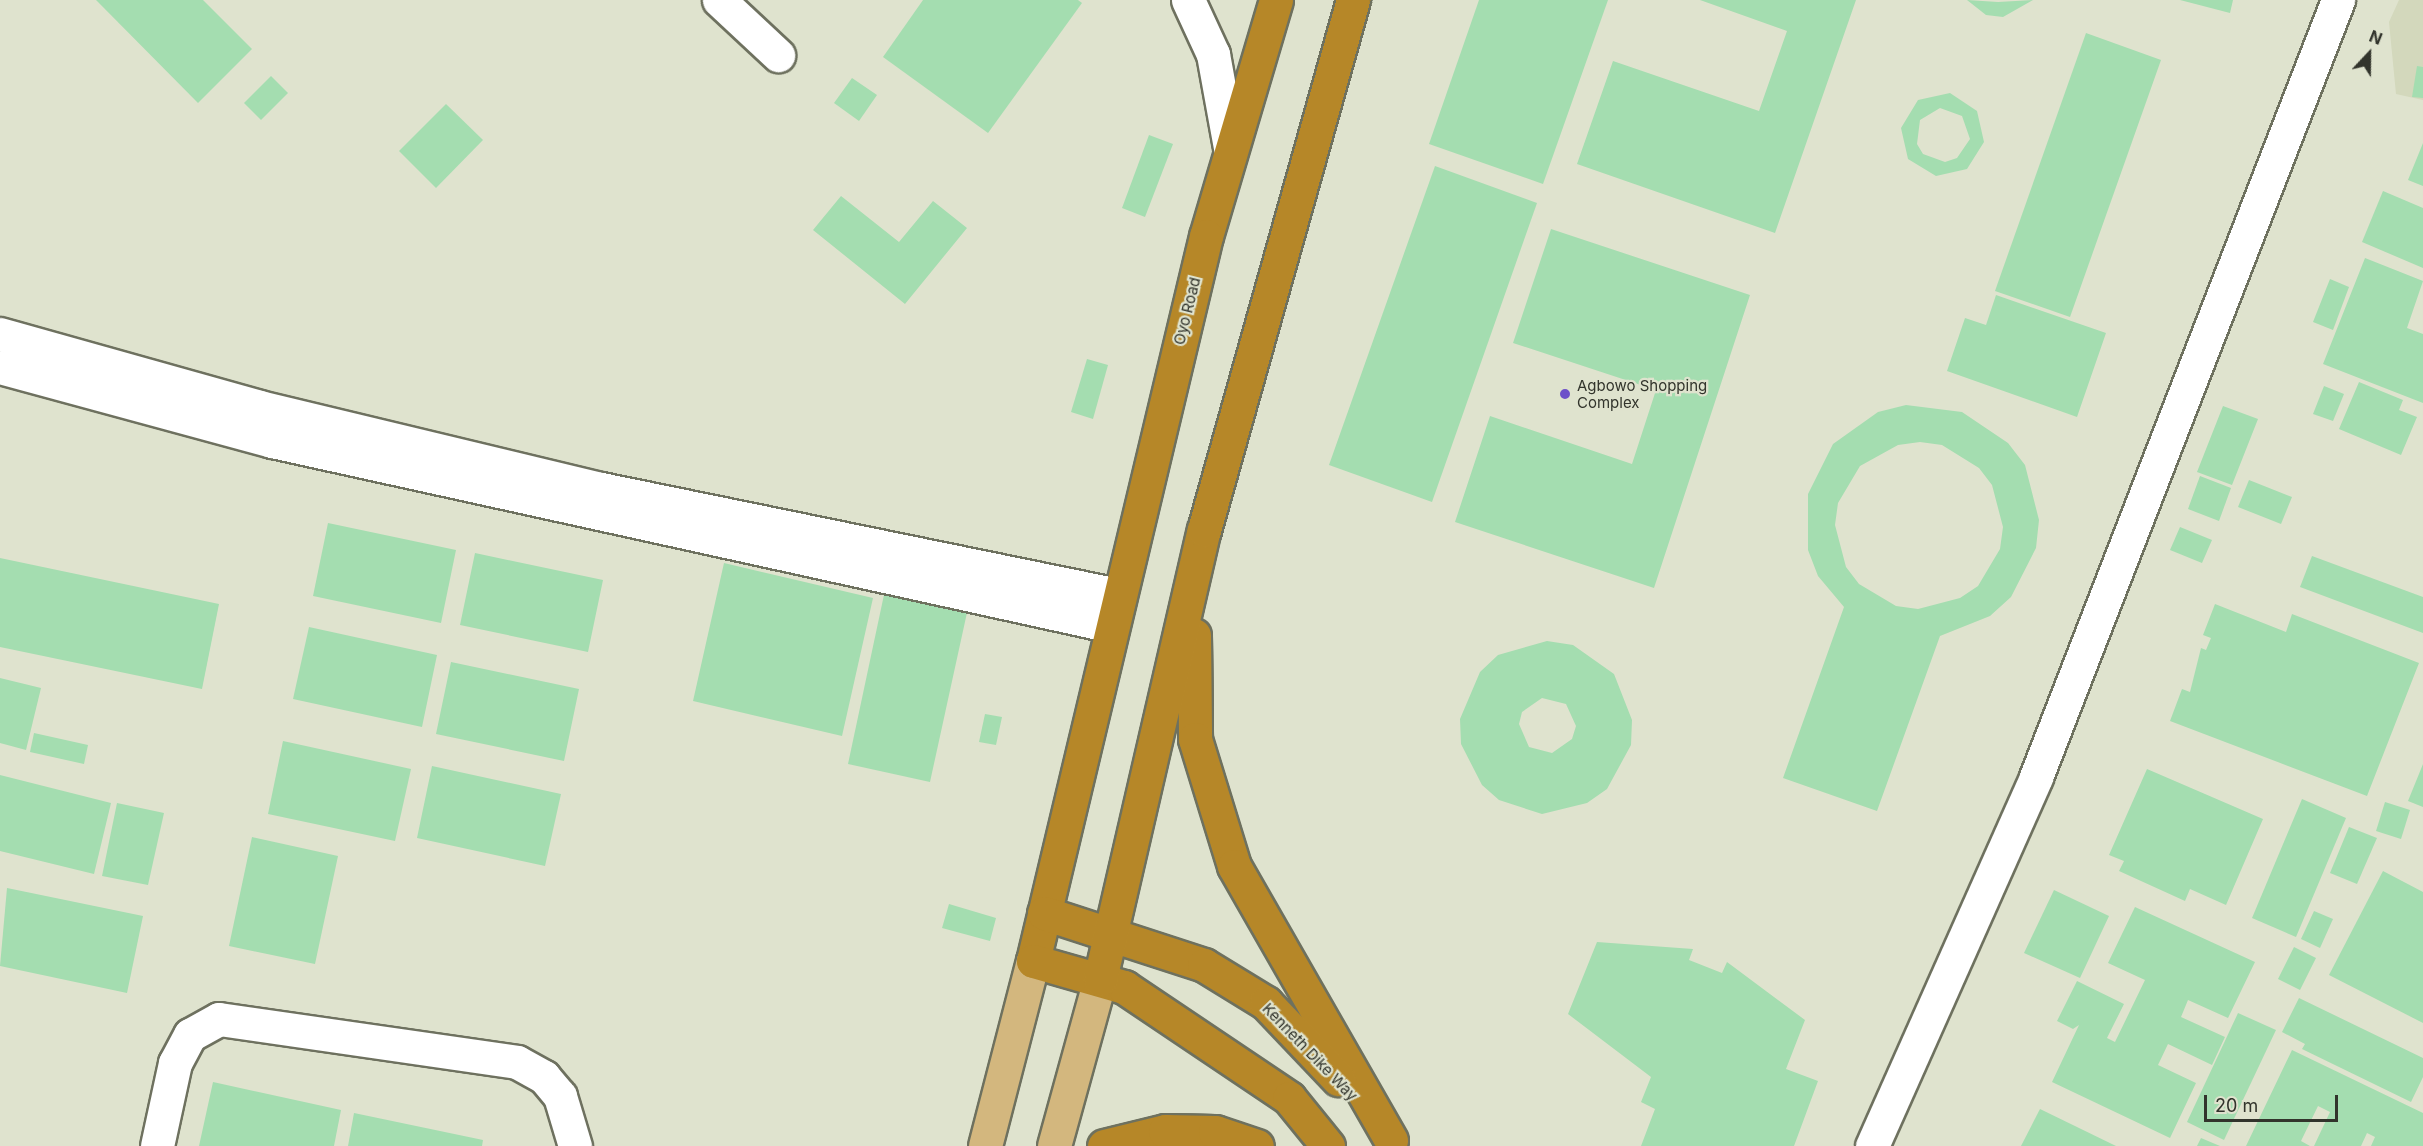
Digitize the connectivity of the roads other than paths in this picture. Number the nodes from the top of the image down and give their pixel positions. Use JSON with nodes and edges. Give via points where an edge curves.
{"nodes":[{"id":1,"x":719,"y":0,"type":"edge"},
{"id":2,"x":1188,"y":0,"type":"edge"},
{"id":3,"x":1276,"y":0,"type":"edge"},
{"id":4,"x":1353,"y":0,"type":"edge"},
{"id":5,"x":2338,"y":0,"type":"edge"},
{"id":6,"x":778,"y":55,"type":"dead end"},
{"id":7,"x":1230,"y":148,"type":"junction"},
{"id":8,"x":0,"y":334,"type":"edge"},
{"id":9,"x":0,"y":367,"type":"edge"},
{"id":10,"x":1204,"y":530,"type":"junction"},
{"id":11,"x":1118,"y":595,"type":"junction"},
{"id":12,"x":1112,"y":626,"type":"junction"},
{"id":13,"x":1044,"y":913,"type":"junction"},
{"id":14,"x":1108,"y":930,"type":"junction"},
{"id":15,"x":1033,"y":961,"type":"junction"},
{"id":16,"x":1100,"y":979,"type":"junction"},
{"id":17,"x":1393,"y":1143,"type":"edge"},
{"id":18,"x":157,"y":1146,"type":"edge"},
{"id":19,"x":575,"y":1146,"type":"edge"},
{"id":20,"x":985,"y":1146,"type":"edge"},
{"id":21,"x":1054,"y":1146,"type":"edge"},
{"id":22,"x":1104,"y":1146,"type":"edge"},
{"id":23,"x":1257,"y":1146,"type":"edge"},
{"id":24,"x":1328,"y":1146,"type":"edge"},
{"id":25,"x":1872,"y":1146,"type":"edge"}],
"edges":[{"from":1,"to":6,"type":"street"},
{"from":2,"to":7,"type":"street","via":[[1213,54]]},
{"from":3,"to":7,"type":"highway","name":"Oyo Road"},
{"from":4,"to":10,"type":"highway"},
{"from":5,"to":25,"type":"street","via":[[2036,777]]},
{"from":7,"to":11,"type":"highway","name":"Oyo Road"},
{"from":8,"to":11,"type":"street","via":[[259,406],[601,489]]},
{"from":9,"to":12,"type":"street","via":[[272,441]]},
{"from":10,"to":14,"type":"highway"},
{"from":10,"to":17,"type":"highway","via":[[1191,674],[1195,739],[1212,805],[1234,866],[1291,974]]},
{"from":11,"to":12,"type":"highway","name":"Oyo Road"},
{"from":12,"to":13,"type":"highway","name":"Oyo Road"},
{"from":13,"to":14,"type":"highway","name":"Kenneth Dike Way"},
{"from":13,"to":15,"type":"highway","name":"Oyo Road"},
{"from":14,"to":16,"type":"highway"},
{"from":14,"to":17,"type":"highway","name":"Kenneth Dike Way","via":[[1204,965],[1266,1003]]},
{"from":15,"to":16,"type":"highway"},
{"from":15,"to":20,"type":"main road"},
{"from":16,"to":21,"type":"main road"},
{"from":16,"to":24,"type":"highway","via":[[1124,987],[1206,1038],[1289,1098]]},
{"from":18,"to":19,"type":"street","via":[[175,1064],[190,1035],[219,1019],[517,1062],[544,1077],[560,1096]]},
{"from":22,"to":23,"type":"highway","via":[[1165,1131],[1215,1132]]}]}
